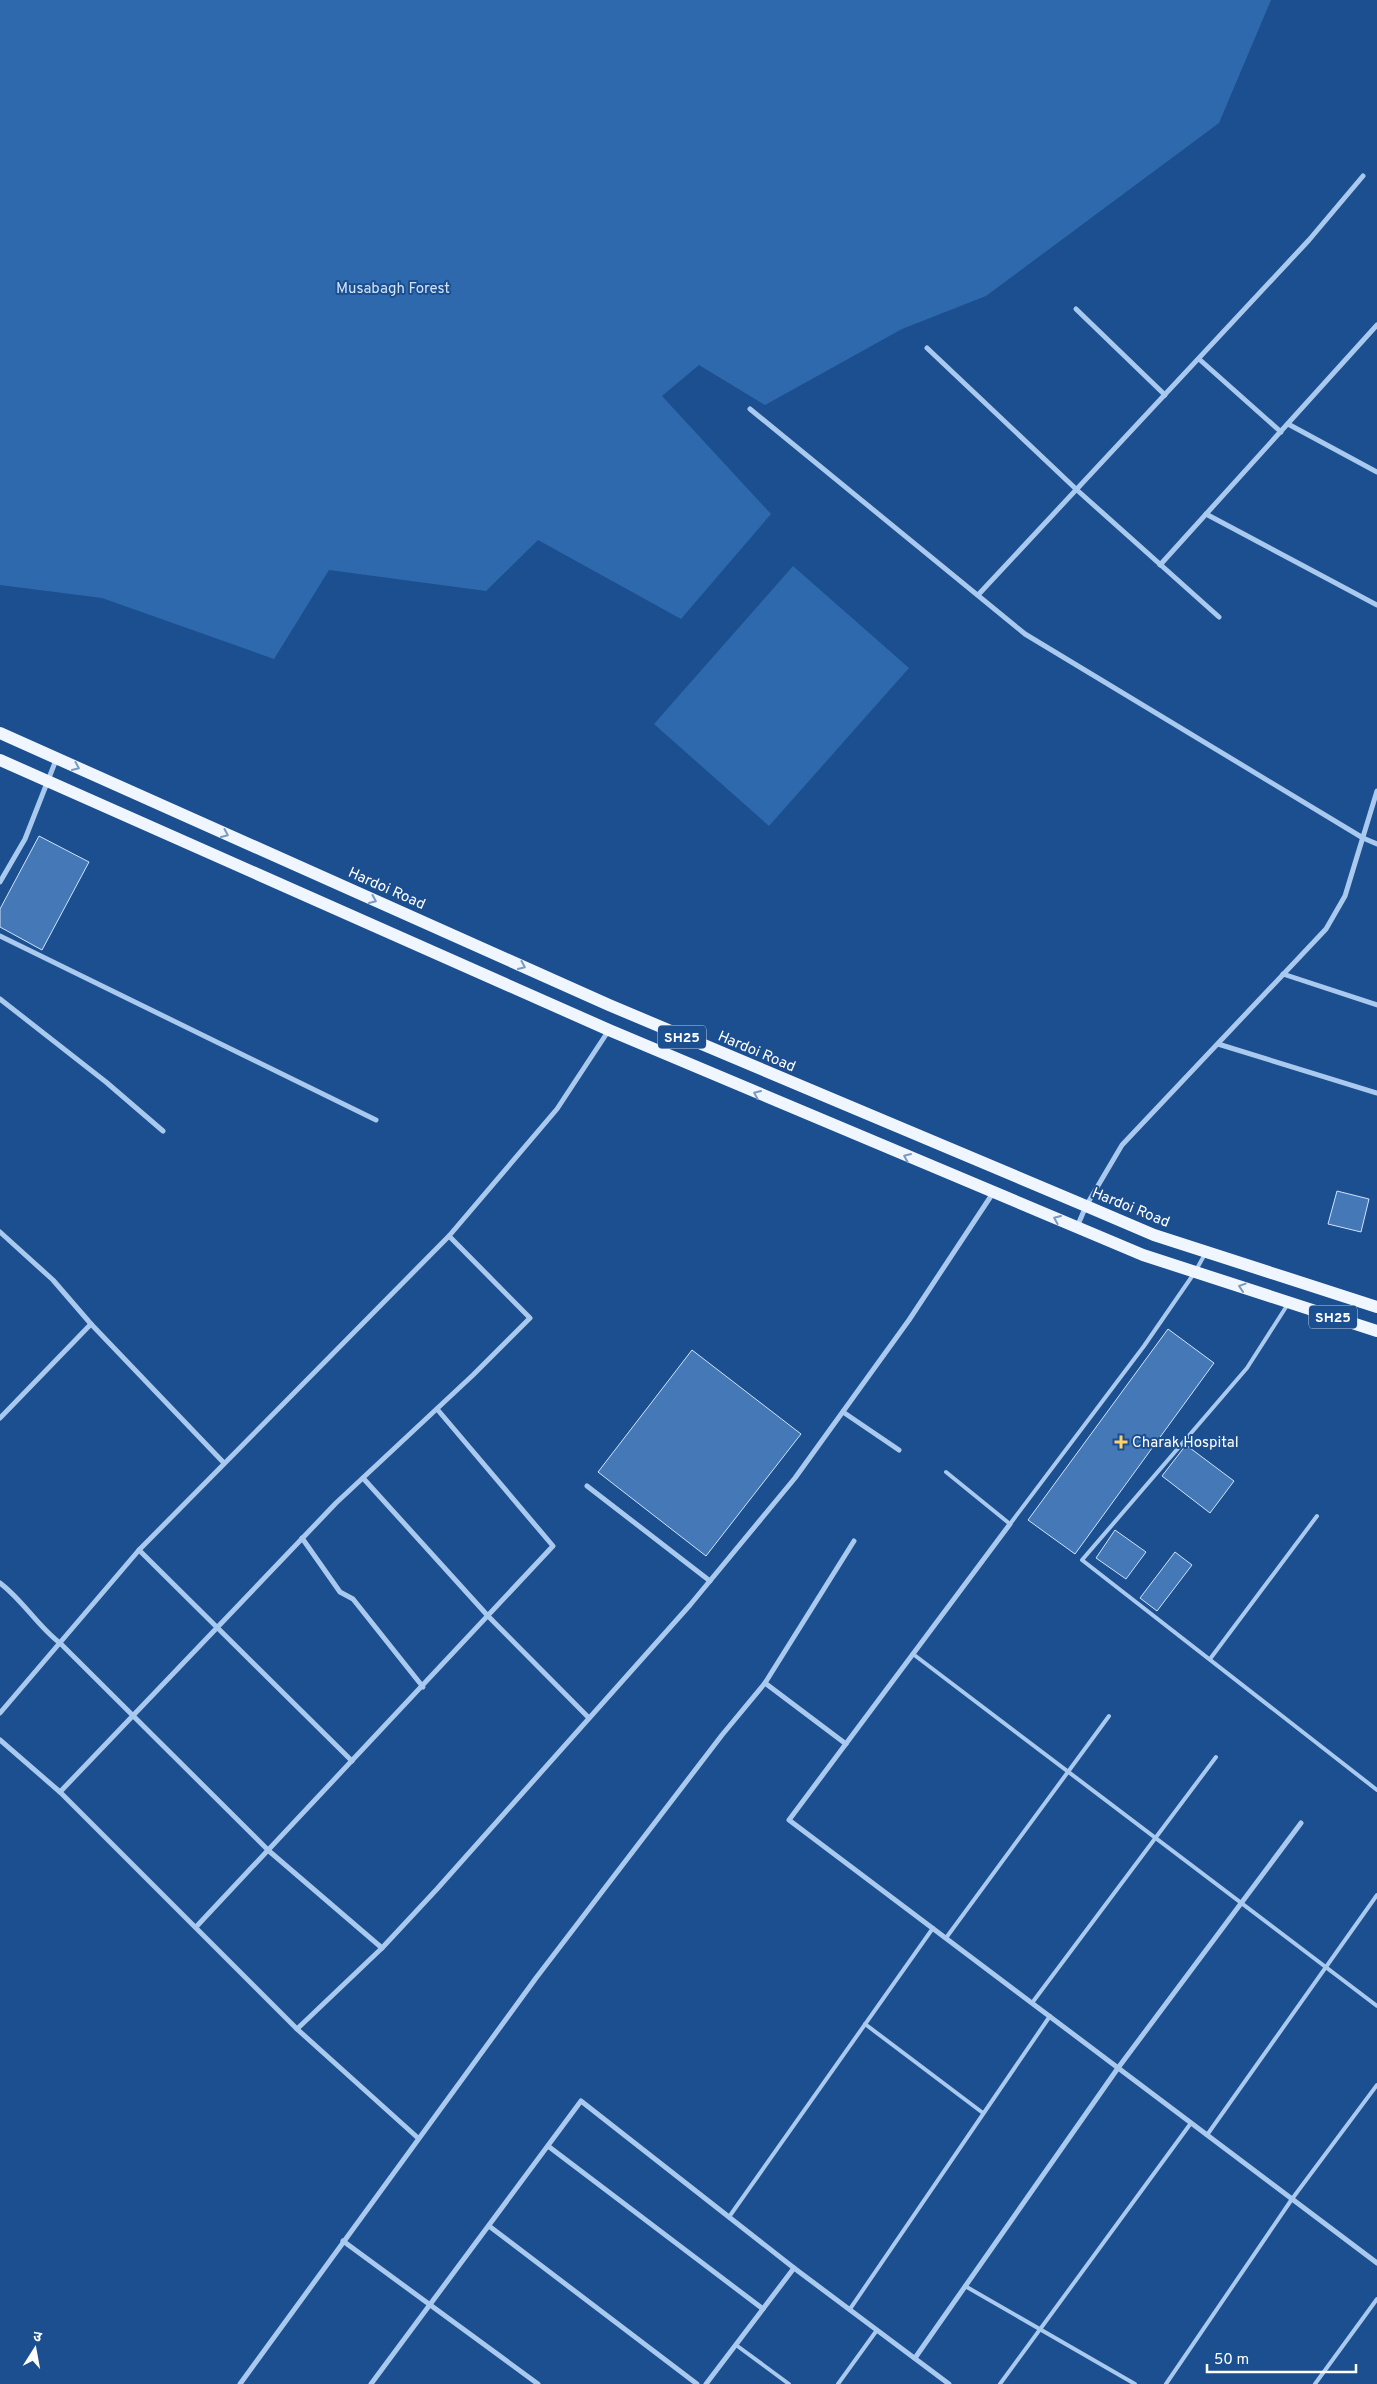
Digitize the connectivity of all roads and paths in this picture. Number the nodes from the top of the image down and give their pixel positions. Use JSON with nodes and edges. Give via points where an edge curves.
{"nodes":[{"id":1,"x":1362,"y":176,"type":"dead end"},
{"id":2,"x":1076,"y":309,"type":"dead end"},
{"id":3,"x":1377,"y":325,"type":"edge"},
{"id":4,"x":1375,"y":333,"type":"edge"},
{"id":5,"x":928,"y":348,"type":"dead end"},
{"id":6,"x":1199,"y":359,"type":"junction"},
{"id":7,"x":1165,"y":396,"type":"junction"},
{"id":8,"x":750,"y":409,"type":"dead end"},
{"id":9,"x":1288,"y":424,"type":"junction"},
{"id":10,"x":1281,"y":432,"type":"junction"},
{"id":11,"x":1377,"y":472,"type":"edge"},
{"id":12,"x":1077,"y":490,"type":"junction"},
{"id":13,"x":1206,"y":514,"type":"junction"},
{"id":14,"x":1160,"y":565,"type":"junction"},
{"id":15,"x":978,"y":595,"type":"junction"},
{"id":16,"x":1377,"y":605,"type":"edge"},
{"id":17,"x":1219,"y":617,"type":"dead end"},
{"id":18,"x":0,"y":733,"type":"edge"},
{"id":19,"x":57,"y":758,"type":"junction"},
{"id":20,"x":0,"y":760,"type":"edge"},
{"id":21,"x":48,"y":781,"type":"junction"},
{"id":22,"x":1377,"y":791,"type":"edge"},
{"id":23,"x":1363,"y":838,"type":"junction"},
{"id":24,"x":1377,"y":844,"type":"edge"},
{"id":25,"x":0,"y":882,"type":"edge"},
{"id":26,"x":0,"y":936,"type":"edge"},
{"id":27,"x":1283,"y":974,"type":"junction"},
{"id":28,"x":0,"y":999,"type":"edge"},
{"id":29,"x":1377,"y":1005,"type":"edge"},
{"id":30,"x":660,"y":1027,"type":"junction"},
{"id":31,"x":609,"y":1030,"type":"junction"},
{"id":32,"x":1218,"y":1044,"type":"junction"},
{"id":33,"x":652,"y":1048,"type":"junction"},
{"id":34,"x":1377,"y":1093,"type":"edge"},
{"id":35,"x":376,"y":1120,"type":"dead end"},
{"id":36,"x":163,"y":1131,"type":"dead end"},
{"id":37,"x":993,"y":1193,"type":"junction"},
{"id":38,"x":1086,"y":1206,"type":"junction"},
{"id":39,"x":1077,"y":1228,"type":"junction"},
{"id":40,"x":0,"y":1232,"type":"edge"},
{"id":41,"x":449,"y":1236,"type":"junction"},
{"id":42,"x":1206,"y":1252,"type":"junction"},
{"id":43,"x":1195,"y":1272,"type":"junction"},
{"id":44,"x":1289,"y":1302,"type":"junction"},
{"id":45,"x":1377,"y":1307,"type":"edge"},
{"id":46,"x":91,"y":1324,"type":"junction"},
{"id":47,"x":1377,"y":1331,"type":"edge"},
{"id":48,"x":437,"y":1409,"type":"junction"},
{"id":49,"x":842,"y":1412,"type":"junction"},
{"id":50,"x":0,"y":1418,"type":"edge"},
{"id":51,"x":899,"y":1450,"type":"dead end"},
{"id":52,"x":223,"y":1462,"type":"junction"},
{"id":53,"x":946,"y":1472,"type":"dead end"},
{"id":54,"x":363,"y":1478,"type":"junction"},
{"id":55,"x":587,"y":1486,"type":"dead end"},
{"id":56,"x":1317,"y":1516,"type":"dead end"},
{"id":57,"x":1010,"y":1524,"type":"junction"},
{"id":58,"x":302,"y":1538,"type":"junction"},
{"id":59,"x":854,"y":1541,"type":"dead end"},
{"id":60,"x":138,"y":1550,"type":"junction"},
{"id":61,"x":710,"y":1581,"type":"junction"},
{"id":62,"x":0,"y":1583,"type":"edge"},
{"id":63,"x":488,"y":1616,"type":"junction"},
{"id":64,"x":218,"y":1628,"type":"junction"},
{"id":65,"x":61,"y":1644,"type":"junction"},
{"id":66,"x":913,"y":1654,"type":"junction"},
{"id":67,"x":1210,"y":1660,"type":"junction"},
{"id":68,"x":765,"y":1683,"type":"junction"},
{"id":69,"x":423,"y":1687,"type":"junction"},
{"id":70,"x":0,"y":1713,"type":"edge"},
{"id":71,"x":134,"y":1716,"type":"junction"},
{"id":72,"x":1108,"y":1716,"type":"dead end"},
{"id":73,"x":588,"y":1718,"type":"junction"},
{"id":74,"x":0,"y":1740,"type":"edge"},
{"id":75,"x":846,"y":1744,"type":"junction"},
{"id":76,"x":1216,"y":1757,"type":"dead end"},
{"id":77,"x":352,"y":1761,"type":"junction"},
{"id":78,"x":1068,"y":1770,"type":"junction"},
{"id":79,"x":1377,"y":1790,"type":"edge"},
{"id":80,"x":60,"y":1792,"type":"junction"},
{"id":81,"x":1301,"y":1823,"type":"dead end"},
{"id":82,"x":1156,"y":1838,"type":"junction"},
{"id":83,"x":269,"y":1851,"type":"junction"},
{"id":84,"x":1377,"y":1895,"type":"edge"},
{"id":85,"x":1241,"y":1903,"type":"junction"},
{"id":86,"x":196,"y":1927,"type":"junction"},
{"id":87,"x":933,"y":1928,"type":"junction"},
{"id":88,"x":946,"y":1938,"type":"junction"},
{"id":89,"x":382,"y":1948,"type":"junction"},
{"id":90,"x":1326,"y":1967,"type":"junction"},
{"id":91,"x":1032,"y":2003,"type":"junction"},
{"id":92,"x":1377,"y":2006,"type":"edge"},
{"id":93,"x":1050,"y":2016,"type":"junction"},
{"id":94,"x":865,"y":2024,"type":"junction"},
{"id":95,"x":297,"y":2029,"type":"junction"},
{"id":96,"x":1118,"y":2068,"type":"junction"},
{"id":97,"x":1377,"y":2084,"type":"edge"},
{"id":98,"x":983,"y":2113,"type":"junction"},
{"id":99,"x":1191,"y":2123,"type":"junction"},
{"id":100,"x":1207,"y":2135,"type":"junction"},
{"id":101,"x":418,"y":2138,"type":"junction"},
{"id":102,"x":548,"y":2146,"type":"junction"},
{"id":103,"x":1292,"y":2199,"type":"junction"},
{"id":104,"x":729,"y":2217,"type":"junction"},
{"id":105,"x":489,"y":2226,"type":"junction"},
{"id":106,"x":343,"y":2241,"type":"junction"},
{"id":107,"x":1377,"y":2264,"type":"edge"},
{"id":108,"x":794,"y":2268,"type":"junction"},
{"id":109,"x":965,"y":2286,"type":"junction"},
{"id":110,"x":1377,"y":2299,"type":"edge"},
{"id":111,"x":430,"y":2305,"type":"junction"},
{"id":112,"x":850,"y":2309,"type":"junction"},
{"id":113,"x":763,"y":2310,"type":"junction"},
{"id":114,"x":877,"y":2330,"type":"junction"},
{"id":115,"x":1039,"y":2330,"type":"junction"},
{"id":116,"x":736,"y":2345,"type":"junction"},
{"id":117,"x":915,"y":2358,"type":"junction"},
{"id":118,"x":240,"y":2384,"type":"edge"},
{"id":119,"x":372,"y":2384,"type":"edge"},
{"id":120,"x":538,"y":2384,"type":"edge"},
{"id":121,"x":697,"y":2384,"type":"edge"},
{"id":122,"x":706,"y":2384,"type":"edge"},
{"id":123,"x":788,"y":2384,"type":"edge"},
{"id":124,"x":838,"y":2384,"type":"edge"},
{"id":125,"x":949,"y":2384,"type":"edge"},
{"id":126,"x":1000,"y":2384,"type":"edge"},
{"id":127,"x":1135,"y":2384,"type":"edge"},
{"id":128,"x":1166,"y":2384,"type":"edge"},
{"id":129,"x":1314,"y":2384,"type":"edge"}],
"edges":[{"from":1,"to":6,"type":"street","via":[[1309,240]]},
{"from":2,"to":7,"type":"street"},
{"from":3,"to":4,"type":"street"},
{"from":4,"to":9,"type":"street"},
{"from":5,"to":12,"type":"street"},
{"from":6,"to":7,"type":"street"},
{"from":6,"to":10,"type":"street"},
{"from":7,"to":12,"type":"street"},
{"from":8,"to":15,"type":"street"},
{"from":9,"to":10,"type":"street"},
{"from":9,"to":11,"type":"street"},
{"from":10,"to":13,"type":"street"},
{"from":12,"to":14,"type":"street"},
{"from":12,"to":15,"type":"street"},
{"from":13,"to":14,"type":"street"},
{"from":13,"to":16,"type":"street"},
{"from":14,"to":17,"type":"street"},
{"from":15,"to":23,"type":"street","via":[[1025,634]]},
{"from":18,"to":19,"type":"main road","name":"Hardoi Road","number":"SH25"},
{"from":19,"to":21,"type":"street"},
{"from":19,"to":30,"type":"main road","name":"Hardoi Road","number":"SH25","one_way":true},
{"from":20,"to":21,"type":"main road","number":"SH25"},
{"from":21,"to":25,"type":"street","via":[[25,839]]},
{"from":21,"to":31,"type":"main road","number":"SH25"},
{"from":22,"to":23,"type":"street"},
{"from":23,"to":24,"type":"street"},
{"from":23,"to":27,"type":"street","via":[[1345,896],[1326,929]]},
{"from":26,"to":35,"type":"street"},
{"from":27,"to":29,"type":"street"},
{"from":27,"to":32,"type":"street"},
{"from":28,"to":36,"type":"street"},
{"from":30,"to":33,"type":"main road"},
{"from":30,"to":38,"type":"main road","name":"Hardoi Road","number":"SH25"},
{"from":31,"to":33,"type":"main road","number":"SH25"},
{"from":31,"to":41,"type":"street","via":[[558,1109]]},
{"from":32,"to":34,"type":"street"},
{"from":32,"to":38,"type":"street","via":[[1122,1146]]},
{"from":37,"to":33,"type":"main road","number":"SH25","one_way":true},
{"from":39,"to":37,"type":"main road","number":"SH25","one_way":true},
{"from":37,"to":49,"type":"street","via":[[909,1320]]},
{"from":38,"to":39,"type":"street"},
{"from":38,"to":42,"type":"main road","name":"Hardoi Road","number":"SH25","via":[[1154,1235]]},
{"from":39,"to":43,"type":"main road","number":"SH25"},
{"from":40,"to":46,"type":"street","via":[[52,1280]]},
{"from":41,"to":48,"type":"street","via":[[530,1318]]},
{"from":41,"to":52,"type":"street"},
{"from":42,"to":43,"type":"lane"},
{"from":42,"to":45,"type":"main road","name":"Hardoi Road","number":"SH25"},
{"from":44,"to":43,"type":"main road","number":"SH25","one_way":true},
{"from":43,"to":57,"type":"lane"},
{"from":44,"to":47,"type":"main road","number":"SH25"},
{"from":44,"to":67,"type":"lane","via":[[1247,1368],[1082,1560]]},
{"from":46,"to":50,"type":"street"},
{"from":46,"to":52,"type":"street"},
{"from":48,"to":54,"type":"street"},
{"from":48,"to":63,"type":"street","via":[[553,1546]]},
{"from":49,"to":51,"type":"street"},
{"from":49,"to":61,"type":"street","via":[[795,1478]]},
{"from":52,"to":60,"type":"street"},
{"from":53,"to":57,"type":"lane"},
{"from":54,"to":58,"type":"street"},
{"from":54,"to":63,"type":"street"},
{"from":55,"to":61,"type":"street"},
{"from":56,"to":67,"type":"lane"},
{"from":57,"to":66,"type":"street"},
{"from":58,"to":64,"type":"street"},
{"from":58,"to":69,"type":"street","via":[[340,1592],[353,1600]]},
{"from":59,"to":68,"type":"street"},
{"from":60,"to":64,"type":"street"},
{"from":60,"to":65,"type":"street"},
{"from":61,"to":73,"type":"street"},
{"from":62,"to":65,"type":"street","via":[[10,1590],[44,1631]]},
{"from":63,"to":69,"type":"street"},
{"from":63,"to":73,"type":"street"},
{"from":64,"to":71,"type":"street"},
{"from":64,"to":77,"type":"street"},
{"from":65,"to":70,"type":"street"},
{"from":65,"to":71,"type":"street"},
{"from":66,"to":75,"type":"street"},
{"from":66,"to":78,"type":"lane"},
{"from":67,"to":79,"type":"lane"},
{"from":68,"to":75,"type":"street"},
{"from":68,"to":101,"type":"street","via":[[536,1978]]},
{"from":69,"to":77,"type":"street"},
{"from":71,"to":80,"type":"street"},
{"from":71,"to":83,"type":"street"},
{"from":72,"to":78,"type":"lane"},
{"from":73,"to":89,"type":"street"},
{"from":74,"to":80,"type":"street"},
{"from":75,"to":87,"type":"street","via":[[789,1820]]},
{"from":76,"to":82,"type":"lane"},
{"from":77,"to":83,"type":"street"},
{"from":78,"to":82,"type":"lane"},
{"from":78,"to":88,"type":"lane"},
{"from":80,"to":86,"type":"street"},
{"from":81,"to":85,"type":"street"},
{"from":82,"to":85,"type":"lane"},
{"from":82,"to":91,"type":"lane"},
{"from":83,"to":86,"type":"street"},
{"from":83,"to":89,"type":"street"},
{"from":84,"to":90,"type":"lane"},
{"from":85,"to":90,"type":"lane"},
{"from":85,"to":96,"type":"street"},
{"from":86,"to":95,"type":"street"},
{"from":87,"to":88,"type":"street"},
{"from":87,"to":94,"type":"lane"},
{"from":88,"to":91,"type":"street"},
{"from":89,"to":95,"type":"street"},
{"from":90,"to":92,"type":"lane"},
{"from":90,"to":100,"type":"lane"},
{"from":91,"to":93,"type":"street"},
{"from":93,"to":96,"type":"street"},
{"from":93,"to":98,"type":"lane"},
{"from":94,"to":98,"type":"lane"},
{"from":94,"to":104,"type":"lane"},
{"from":95,"to":101,"type":"street"},
{"from":96,"to":99,"type":"street"},
{"from":96,"to":109,"type":"street"},
{"from":97,"to":103,"type":"lane"},
{"from":98,"to":112,"type":"lane"},
{"from":99,"to":100,"type":"street"},
{"from":99,"to":115,"type":"lane"},
{"from":100,"to":103,"type":"street"},
{"from":101,"to":106,"type":"street"},
{"from":102,"to":104,"type":"street","via":[[581,2101]]},
{"from":102,"to":105,"type":"street"},
{"from":102,"to":113,"type":"street"},
{"from":103,"to":107,"type":"street"},
{"from":103,"to":128,"type":"lane"},
{"from":104,"to":108,"type":"street"},
{"from":105,"to":111,"type":"street"},
{"from":105,"to":121,"type":"street"},
{"from":106,"to":111,"type":"street"},
{"from":106,"to":118,"type":"street"},
{"from":108,"to":112,"type":"street"},
{"from":108,"to":113,"type":"street"},
{"from":109,"to":115,"type":"lane"},
{"from":109,"to":117,"type":"street"},
{"from":110,"to":129,"type":"lane"},
{"from":111,"to":119,"type":"street"},
{"from":111,"to":120,"type":"street"},
{"from":112,"to":114,"type":"street"},
{"from":113,"to":116,"type":"street"},
{"from":114,"to":117,"type":"street"},
{"from":114,"to":124,"type":"lane"},
{"from":115,"to":126,"type":"lane"},
{"from":115,"to":127,"type":"lane"},
{"from":116,"to":122,"type":"street"},
{"from":116,"to":123,"type":"lane"},
{"from":117,"to":125,"type":"street"}]}
